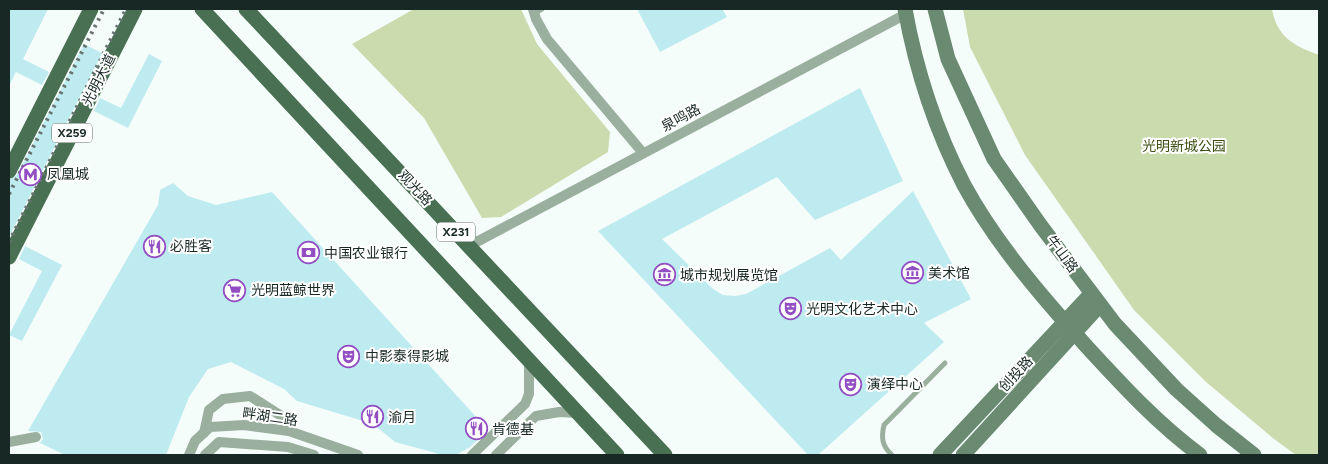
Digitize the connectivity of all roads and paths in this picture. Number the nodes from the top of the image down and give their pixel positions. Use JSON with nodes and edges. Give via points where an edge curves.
{"nodes":[{"id":1,"x":91,"y":9,"type":"edge"},
{"id":2,"x":135,"y":9,"type":"edge"},
{"id":3,"x":202,"y":9,"type":"edge"},
{"id":4,"x":246,"y":9,"type":"edge"},
{"id":5,"x":935,"y":9,"type":"edge"},
{"id":6,"x":537,"y":10,"type":"edge"},
{"id":7,"x":906,"y":11,"type":"edge"},
{"id":8,"x":643,"y":153,"type":"junction"},
{"id":9,"x":9,"y":171,"type":"edge"},
{"id":10,"x":469,"y":246,"type":"junction"},
{"id":11,"x":9,"y":257,"type":"edge"},
{"id":12,"x":1096,"y":300,"type":"junction"},
{"id":13,"x":1070,"y":327,"type":"junction"},
{"id":14,"x":529,"y":361,"type":"junction"},
{"id":15,"x":945,"y":363,"type":"dead end"},
{"id":16,"x":578,"y":413,"type":"junction"},
{"id":17,"x":289,"y":432,"type":"junction"},
{"id":18,"x":204,"y":433,"type":"junction"},
{"id":19,"x":36,"y":437,"type":"dead end"},
{"id":20,"x":9,"y":442,"type":"edge"},
{"id":21,"x":189,"y":455,"type":"edge"},
{"id":22,"x":205,"y":455,"type":"edge"},
{"id":23,"x":314,"y":455,"type":"edge"},
{"id":24,"x":358,"y":455,"type":"edge"},
{"id":25,"x":472,"y":455,"type":"edge"},
{"id":26,"x":496,"y":455,"type":"edge"},
{"id":27,"x":617,"y":455,"type":"edge"},
{"id":28,"x":665,"y":455,"type":"edge"},
{"id":29,"x":892,"y":455,"type":"edge"},
{"id":30,"x":940,"y":455,"type":"edge"},
{"id":31,"x":963,"y":455,"type":"edge"},
{"id":32,"x":1200,"y":455,"type":"edge"},
{"id":33,"x":1254,"y":455,"type":"edge"}],
"edges":[{"from":1,"to":9,"type":"main road","number":"X259"},
{"from":2,"to":11,"type":"main road","name":"光明大道","number":"X259"},
{"from":3,"to":14,"type":"main road","number":"X231"},
{"from":4,"to":10,"type":"main road","name":"观光路","number":"X231"},
{"from":5,"to":12,"type":"street","name":"牛山路","via":[[948,59],[994,159]]},
{"from":6,"to":8,"type":"street","via":[[547,39]]},
{"from":7,"to":8,"type":"street","name":"泉鸣路"},
{"from":7,"to":13,"type":"street","via":[[925,93],[965,186],[1002,244]]},
{"from":8,"to":10,"type":"street","name":"泉鸣路"},
{"from":10,"to":28,"type":"main road","name":"观光路","number":"X231"},
{"from":12,"to":13,"type":"street","name":"创投路"},
{"from":12,"to":33,"type":"street","name":"牛山路","via":[[1176,390]]},
{"from":13,"to":30,"type":"street","name":"创投路"},
{"from":13,"to":31,"type":"street","name":"创投路"},
{"from":13,"to":32,"type":"street","via":[[1130,394]]},
{"from":14,"to":16,"type":"main road","number":"X231"},
{"from":14,"to":25,"type":"street","via":[[529,394],[525,404]]},
{"from":15,"to":29,"type":"lane","via":[[884,425],[882,437]]},
{"from":16,"to":26,"type":"street","via":[[536,416]]},
{"from":16,"to":27,"type":"main road","number":"X231"},
{"from":17,"to":18,"type":"street","name":"畔湖二路","via":[[244,425],[210,427]]},
{"from":17,"to":18,"type":"street","via":[[283,417],[250,396],[222,399],[209,410]]},
{"from":17,"to":24,"type":"street","name":"畔湖二路"},
{"from":18,"to":21,"type":"street","via":[[195,441]]},
{"from":19,"to":20,"type":"street"},
{"from":22,"to":23,"type":"street","name":"畔湖二路","via":[[219,442],[288,447]]}]}
